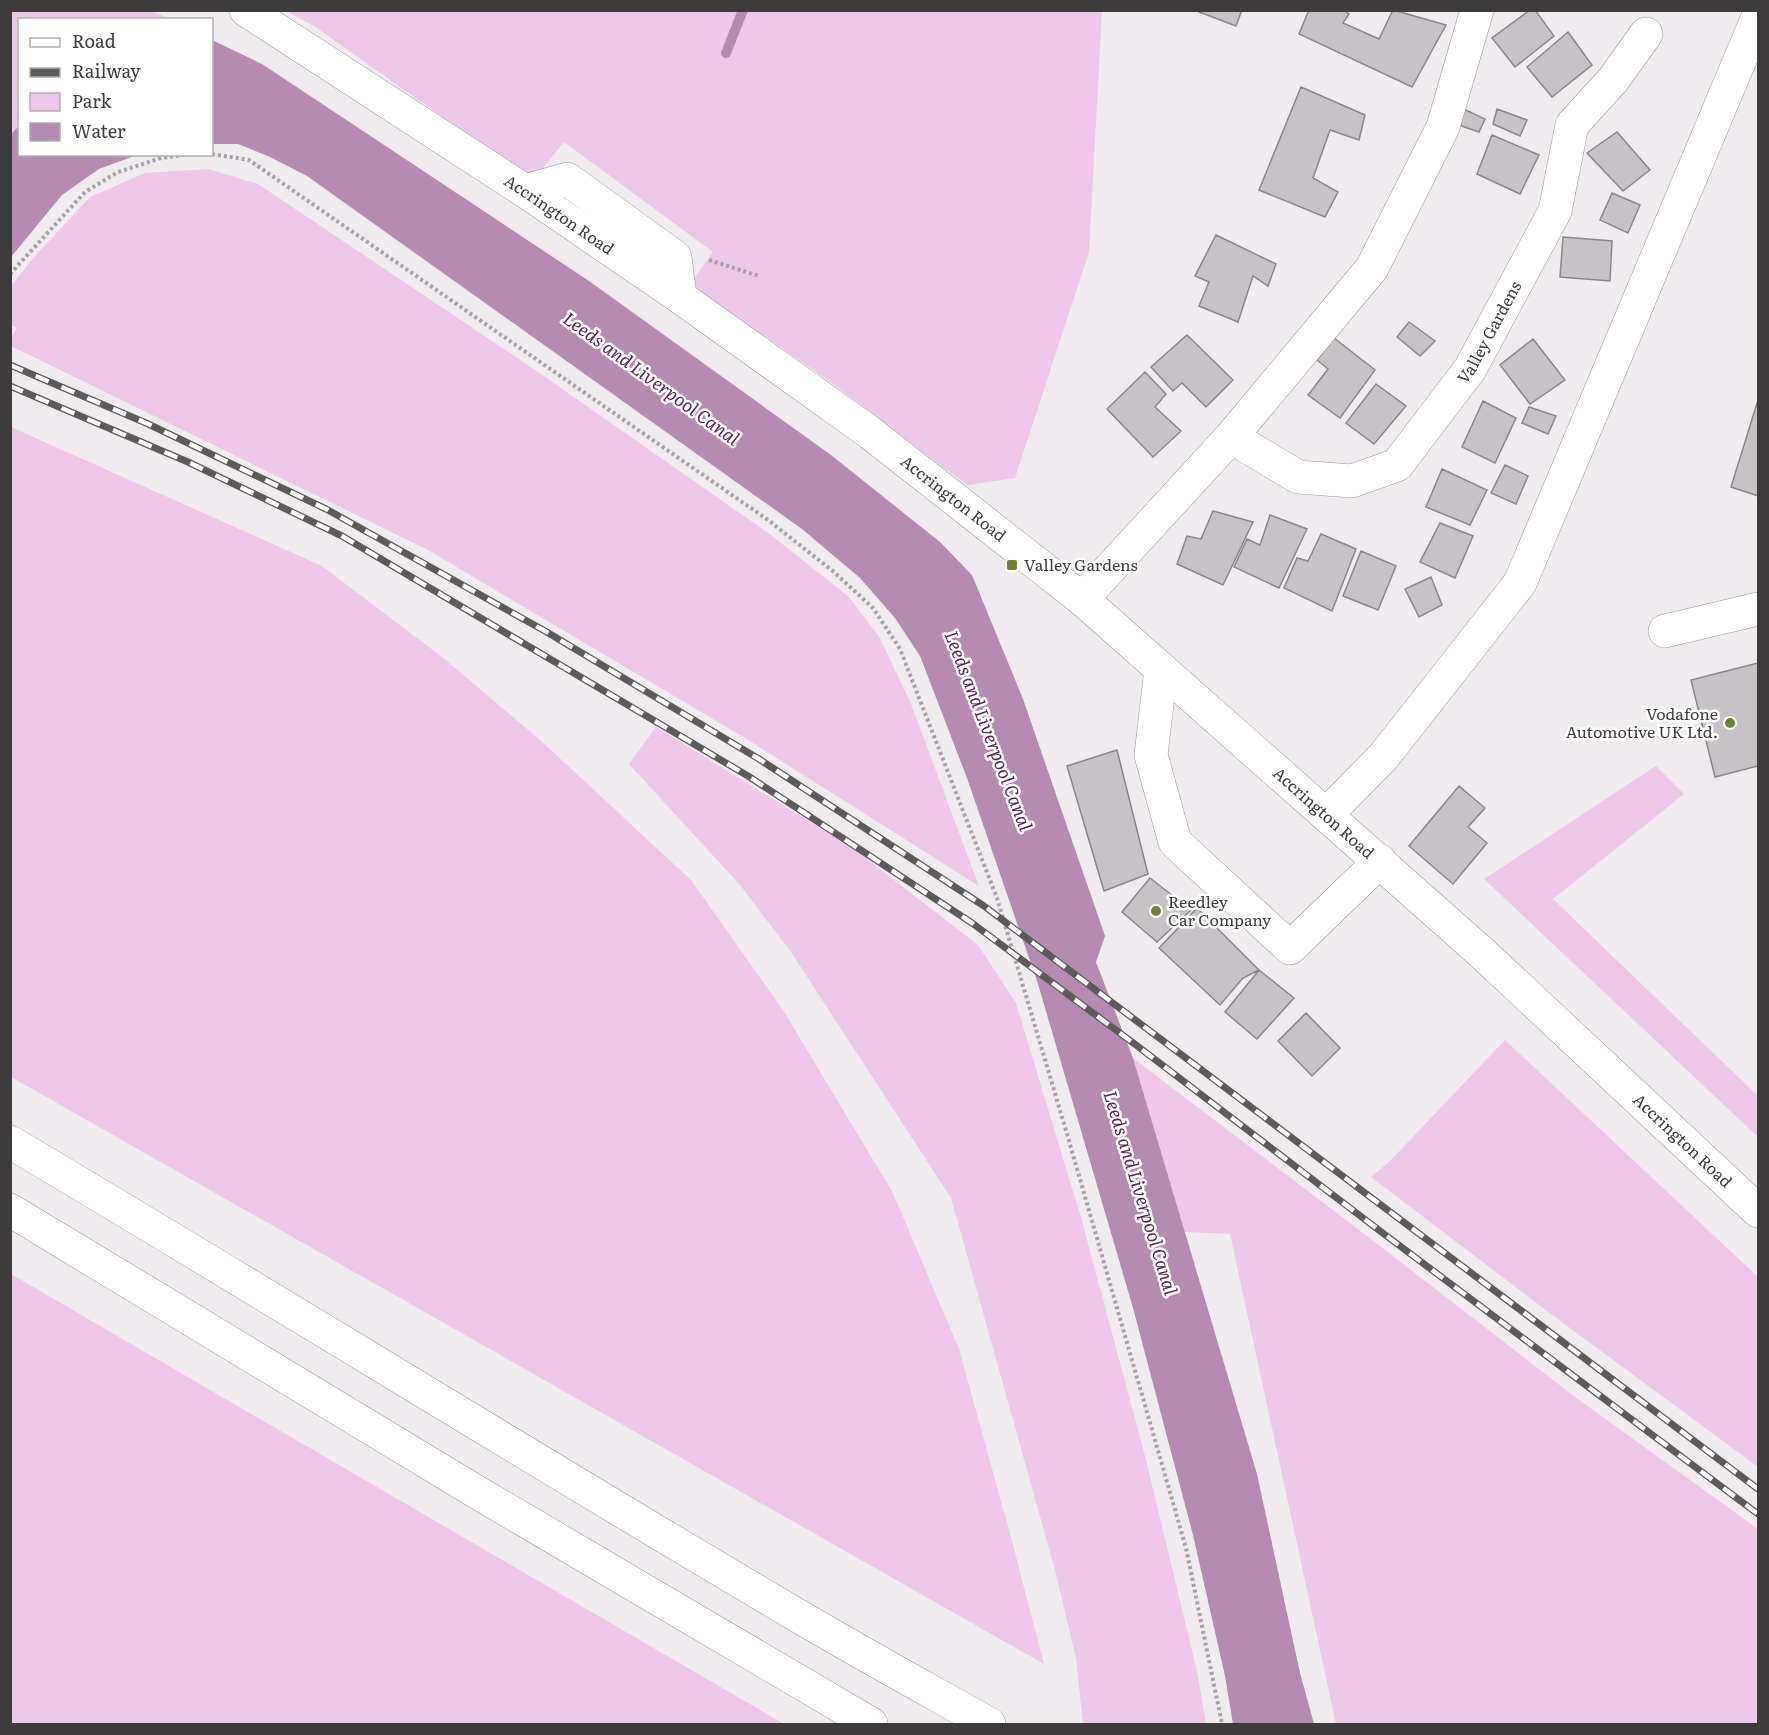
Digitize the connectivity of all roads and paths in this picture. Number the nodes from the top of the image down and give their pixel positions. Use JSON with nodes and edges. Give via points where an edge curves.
{"nodes":[{"id":1,"x":246,"y":10,"type":"edge"},
{"id":2,"x":1477,"y":10,"type":"edge"},
{"id":3,"x":1758,"y":17,"type":"edge"},
{"id":4,"x":1646,"y":34,"type":"dead end"},
{"id":5,"x":213,"y":154,"type":"edge"},
{"id":6,"x":176,"y":156,"type":"edge"},
{"id":7,"x":525,"y":191,"type":"junction"},
{"id":8,"x":675,"y":257,"type":"junction"},
{"id":9,"x":10,"y":274,"type":"edge"},
{"id":10,"x":759,"y":276,"type":"dead end"},
{"id":11,"x":680,"y":297,"type":"junction"},
{"id":12,"x":1231,"y":437,"type":"junction"},
{"id":13,"x":1082,"y":599,"type":"junction"},
{"id":14,"x":1758,"y":609,"type":"edge"},
{"id":15,"x":1665,"y":631,"type":"dead end"},
{"id":16,"x":1161,"y":669,"type":"junction"},
{"id":17,"x":1327,"y":814,"type":"junction"},
{"id":18,"x":1380,"y":861,"type":"junction"},
{"id":19,"x":10,"y":1142,"type":"edge"},
{"id":20,"x":10,"y":1210,"type":"edge"},
{"id":21,"x":1758,"y":1212,"type":"edge"},
{"id":22,"x":871,"y":1725,"type":"edge"},
{"id":23,"x":989,"y":1725,"type":"edge"},
{"id":24,"x":1222,"y":1725,"type":"edge"}],
"edges":[{"from":1,"to":7,"type":"main road","name":"Accrington Road"},
{"from":2,"to":12,"type":"main road","via":[[1443,127],[1372,268]]},
{"from":3,"to":17,"type":"main road","via":[[1520,583],[1384,756]]},
{"from":4,"to":12,"type":"main road","name":"Valley Gardens","via":[[1613,80],[1572,125],[1555,211],[1470,369],[1397,465],[1352,482],[1298,477]]},
{"from":5,"to":24,"type":"path","via":[[249,160],[768,520],[873,608],[900,649],[993,886],[1016,960],[1186,1548]]},
{"from":6,"to":9,"type":"path","via":[[118,172],[85,192]]},
{"from":7,"to":8,"type":"main road","via":[[567,179]]},
{"from":7,"to":11,"type":"main road","name":"Accrington Road"},
{"from":8,"to":10,"type":"path","via":[[708,259]]},
{"from":8,"to":11,"type":"main road"},
{"from":11,"to":13,"type":"main road","name":"Accrington Road","via":[[869,432]]},
{"from":12,"to":13,"type":"main road"},
{"from":13,"to":16,"type":"main road","name":"Accrington Road"},
{"from":14,"to":15,"type":"main road"},
{"from":16,"to":17,"type":"main road","name":"Accrington Road"},
{"from":16,"to":18,"type":"main road","via":[[1151,755],[1175,842],[1290,948]]},
{"from":17,"to":18,"type":"main road","name":"Accrington Road"},
{"from":18,"to":21,"type":"main road","name":"Accrington Road"},
{"from":19,"to":23,"type":"main road","via":[[787,1609]]},
{"from":20,"to":22,"type":"main road"}]}
